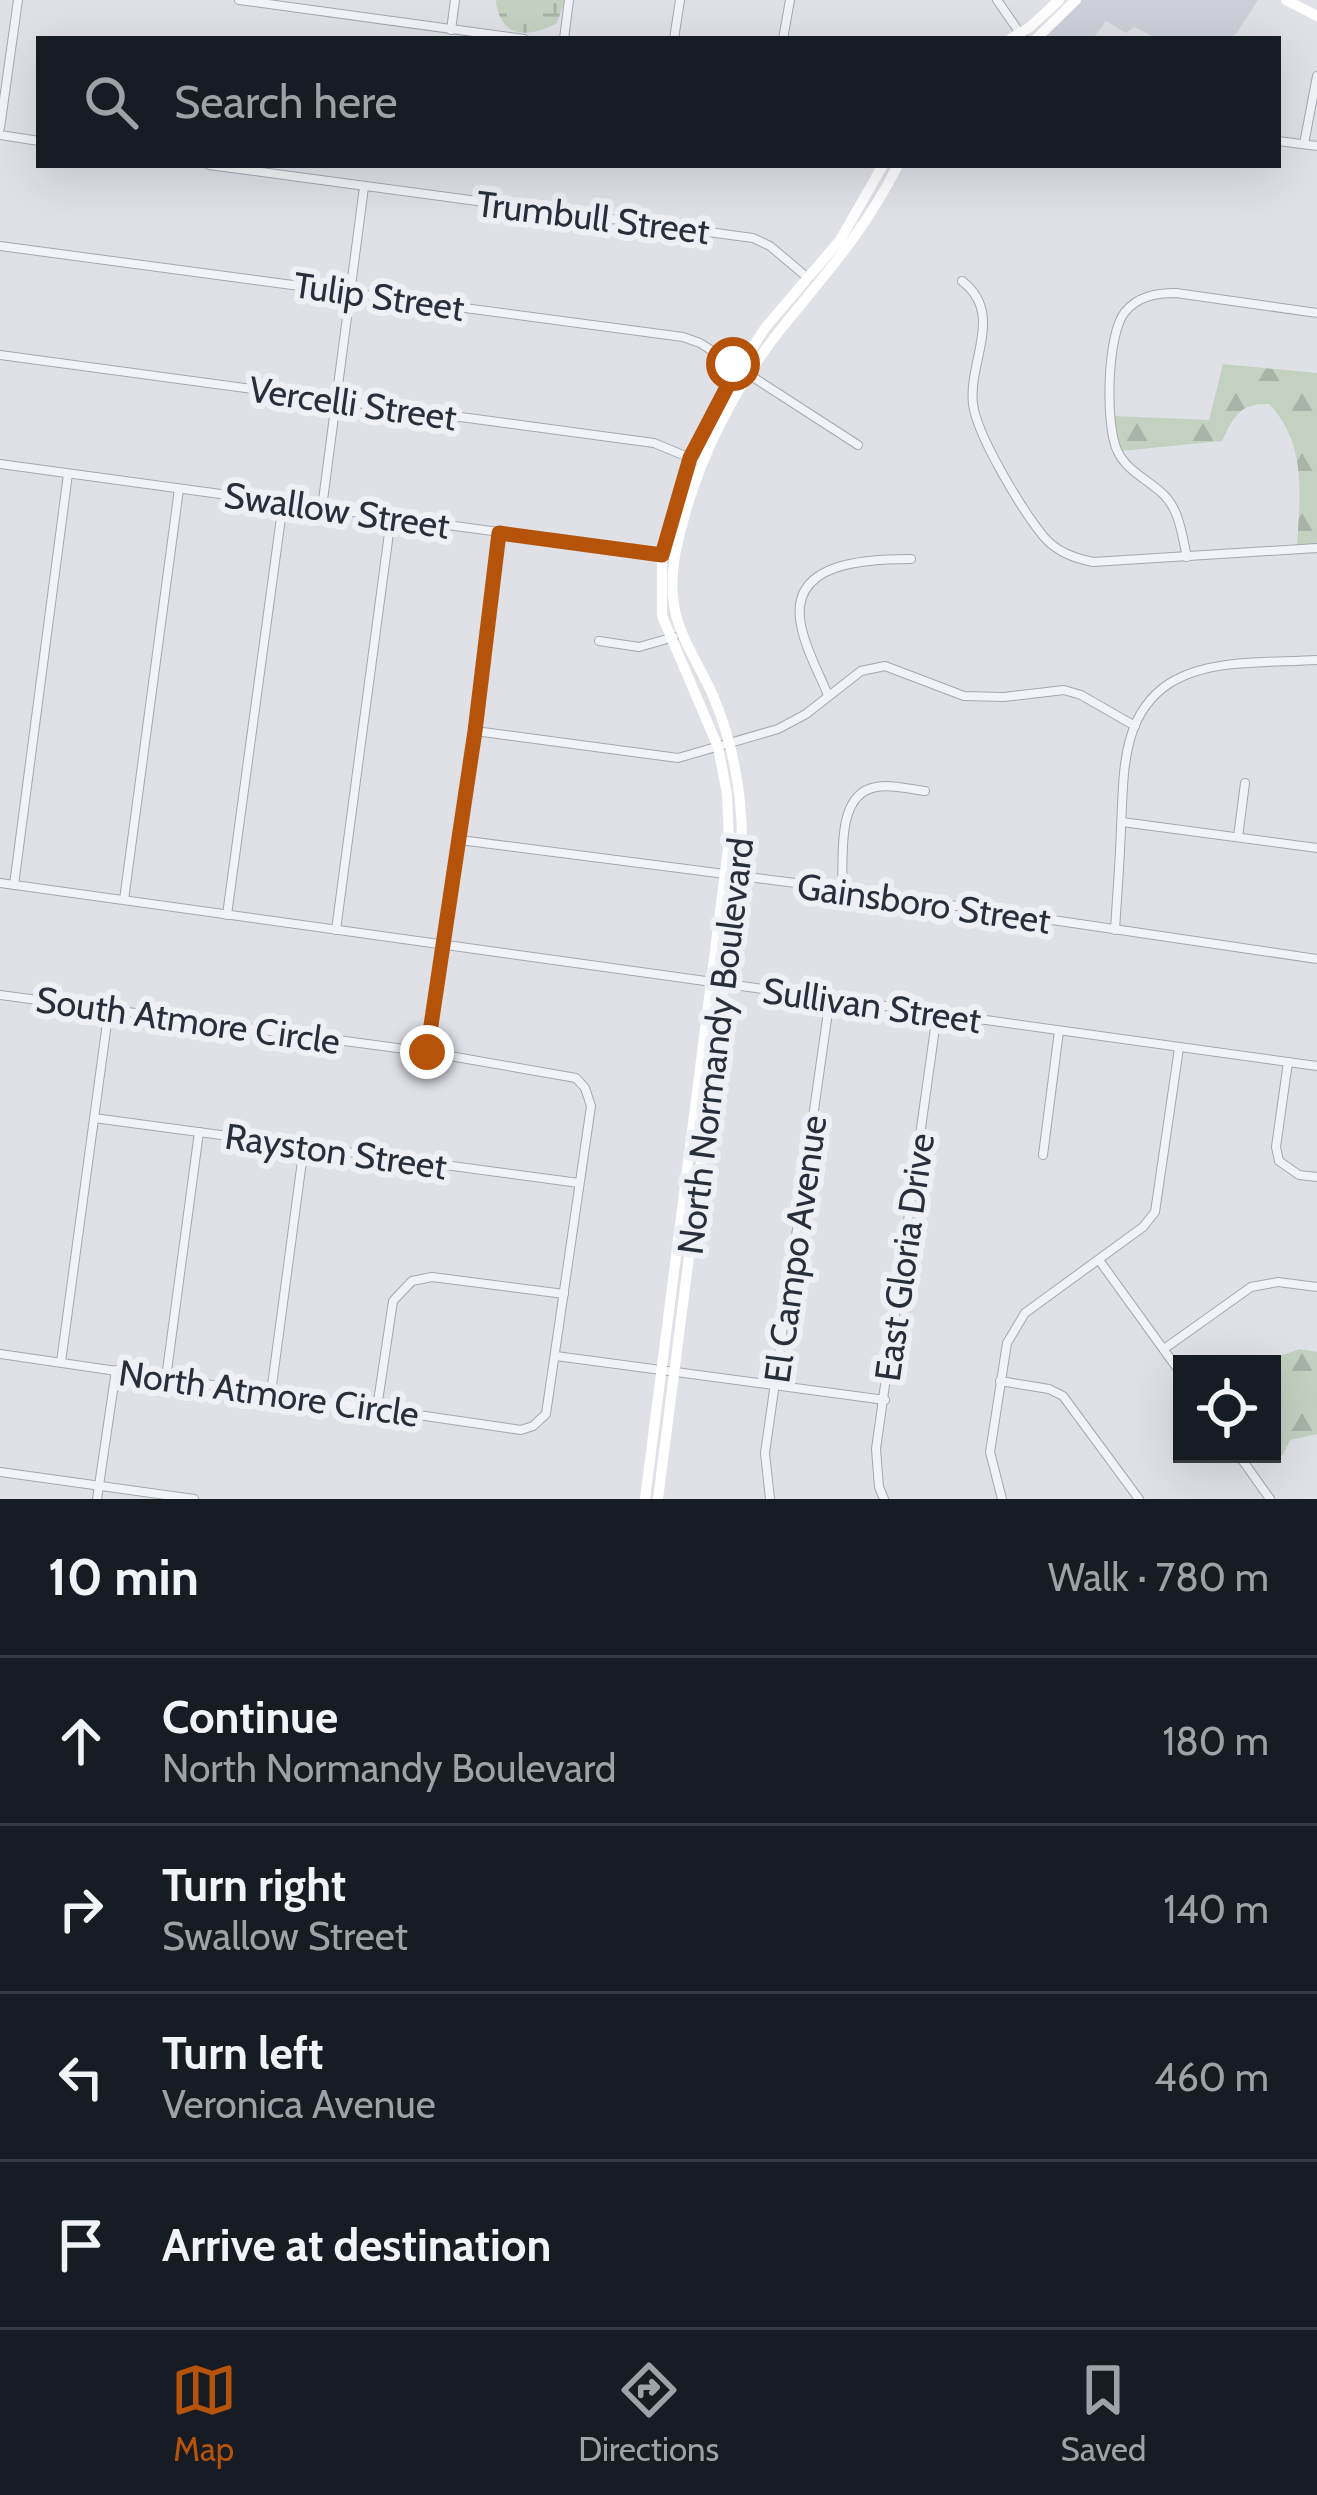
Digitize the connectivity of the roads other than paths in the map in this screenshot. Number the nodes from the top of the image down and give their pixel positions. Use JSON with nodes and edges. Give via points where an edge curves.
{"nodes":[{"id":1,"x":18,"y":0,"type":"edge"},
{"id":2,"x":239,"y":0,"type":"edge"},
{"id":3,"x":344,"y":0,"type":"edge"},
{"id":4,"x":455,"y":0,"type":"edge"},
{"id":5,"x":568,"y":0,"type":"edge"},
{"id":6,"x":680,"y":0,"type":"edge"},
{"id":7,"x":790,"y":0,"type":"edge"},
{"id":8,"x":997,"y":0,"type":"edge"},
{"id":9,"x":1059,"y":0,"type":"edge"},
{"id":10,"x":1076,"y":0,"type":"edge"},
{"id":11,"x":1286,"y":0,"type":"edge"},
{"id":12,"x":343,"y":14,"type":"junction"},
{"id":13,"x":1317,"y":16,"type":"edge"},
{"id":14,"x":451,"y":30,"type":"junction"},
{"id":15,"x":500,"y":36,"type":"edge"},
{"id":16,"x":564,"y":36,"type":"edge"},
{"id":17,"x":674,"y":36,"type":"edge"},
{"id":18,"x":784,"y":36,"type":"edge"},
{"id":19,"x":1017,"y":36,"type":"edge"},
{"id":20,"x":1019,"y":36,"type":"edge"},
{"id":21,"x":1039,"y":36,"type":"edge"},
{"id":22,"x":1317,"y":76,"type":"edge"},
{"id":23,"x":0,"y":131,"type":"edge"},
{"id":24,"x":36,"y":140,"type":"edge"},
{"id":25,"x":1281,"y":141,"type":"edge"},
{"id":26,"x":1304,"y":144,"type":"junction"},
{"id":27,"x":1317,"y":146,"type":"edge"},
{"id":28,"x":230,"y":168,"type":"edge"},
{"id":29,"x":881,"y":168,"type":"edge"},
{"id":30,"x":896,"y":168,"type":"edge"},
{"id":31,"x":364,"y":187,"type":"junction"},
{"id":32,"x":0,"y":246,"type":"edge"},
{"id":33,"x":962,"y":281,"type":"dead end"},
{"id":34,"x":813,"y":283,"type":"junction"},
{"id":35,"x":350,"y":292,"type":"junction"},
{"id":36,"x":1317,"y":314,"type":"edge"},
{"id":37,"x":0,"y":355,"type":"edge"},
{"id":38,"x":743,"y":371,"type":"junction"},
{"id":39,"x":334,"y":400,"type":"junction"},
{"id":40,"x":858,"y":445,"type":"dead end"},
{"id":41,"x":696,"y":460,"type":"junction"},
{"id":42,"x":0,"y":464,"type":"edge"},
{"id":43,"x":68,"y":474,"type":"junction"},
{"id":44,"x":178,"y":488,"type":"junction"},
{"id":45,"x":284,"y":503,"type":"junction"},
{"id":46,"x":322,"y":508,"type":"junction"},
{"id":47,"x":391,"y":518,"type":"junction"},
{"id":48,"x":499,"y":533,"type":"junction"},
{"id":49,"x":1317,"y":548,"type":"edge"},
{"id":50,"x":668,"y":555,"type":"junction"},
{"id":51,"x":1186,"y":557,"type":"junction"},
{"id":52,"x":910,"y":560,"type":"dead end"},
{"id":53,"x":676,"y":637,"type":"junction"},
{"id":54,"x":599,"y":641,"type":"dead end"},
{"id":55,"x":1317,"y":660,"type":"edge"},
{"id":56,"x":828,"y":695,"type":"junction"},
{"id":57,"x":1135,"y":726,"type":"junction"},
{"id":58,"x":475,"y":731,"type":"junction"},
{"id":59,"x":724,"y":745,"type":"junction"},
{"id":60,"x":1245,"y":784,"type":"dead end"},
{"id":61,"x":925,"y":791,"type":"dead end"},
{"id":62,"x":1122,"y":822,"type":"junction"},
{"id":63,"x":1238,"y":837,"type":"junction"},
{"id":64,"x":460,"y":840,"type":"junction"},
{"id":65,"x":1317,"y":848,"type":"edge"},
{"id":66,"x":734,"y":877,"type":"junction"},
{"id":67,"x":0,"y":883,"type":"edge"},
{"id":68,"x":14,"y":885,"type":"junction"},
{"id":69,"x":842,"y":890,"type":"junction"},
{"id":70,"x":124,"y":900,"type":"junction"},
{"id":71,"x":227,"y":915,"type":"junction"},
{"id":72,"x":336,"y":930,"type":"junction"},
{"id":73,"x":1115,"y":930,"type":"junction"},
{"id":74,"x":443,"y":945,"type":"junction"},
{"id":75,"x":1317,"y":958,"type":"edge"},
{"id":76,"x":719,"y":983,"type":"junction"},
{"id":77,"x":0,"y":996,"type":"edge"},
{"id":78,"x":830,"y":998,"type":"junction"},
{"id":79,"x":110,"y":1007,"type":"junction"},
{"id":80,"x":938,"y":1013,"type":"junction"},
{"id":81,"x":1059,"y":1030,"type":"junction"},
{"id":82,"x":1179,"y":1048,"type":"junction"},
{"id":83,"x":427,"y":1052,"type":"junction"},
{"id":84,"x":1288,"y":1062,"type":"junction"},
{"id":85,"x":1317,"y":1066,"type":"edge"},
{"id":86,"x":94,"y":1118,"type":"junction"},
{"id":87,"x":199,"y":1132,"type":"junction"},
{"id":88,"x":304,"y":1146,"type":"junction"},
{"id":89,"x":1043,"y":1155,"type":"dead end"},
{"id":90,"x":1317,"y":1177,"type":"edge"},
{"id":91,"x":579,"y":1183,"type":"junction"},
{"id":92,"x":1099,"y":1260,"type":"junction"},
{"id":93,"x":1317,"y":1287,"type":"edge"},
{"id":94,"x":564,"y":1294,"type":"junction"},
{"id":95,"x":1163,"y":1349,"type":"junction"},
{"id":96,"x":0,"y":1354,"type":"edge"},
{"id":97,"x":556,"y":1356,"type":"junction"},
{"id":98,"x":61,"y":1362,"type":"junction"},
{"id":99,"x":1173,"y":1363,"type":"edge"},
{"id":100,"x":116,"y":1370,"type":"junction"},
{"id":101,"x":669,"y":1372,"type":"junction"},
{"id":102,"x":166,"y":1378,"type":"junction"},
{"id":103,"x":1000,"y":1381,"type":"junction"},
{"id":104,"x":776,"y":1386,"type":"junction"},
{"id":105,"x":271,"y":1393,"type":"junction"},
{"id":106,"x":885,"y":1400,"type":"junction"},
{"id":107,"x":377,"y":1408,"type":"junction"},
{"id":108,"x":1244,"y":1463,"type":"edge"},
{"id":109,"x":0,"y":1472,"type":"edge"},
{"id":110,"x":99,"y":1486,"type":"junction"},
{"id":111,"x":97,"y":1499,"type":"edge"},
{"id":112,"x":194,"y":1499,"type":"edge"},
{"id":113,"x":645,"y":1499,"type":"edge"},
{"id":114,"x":658,"y":1499,"type":"edge"},
{"id":115,"x":770,"y":1499,"type":"edge"},
{"id":116,"x":884,"y":1499,"type":"edge"},
{"id":117,"x":1002,"y":1499,"type":"edge"},
{"id":118,"x":1139,"y":1499,"type":"edge"},
{"id":119,"x":1270,"y":1499,"type":"edge"}],
"edges":[{"from":1,"to":23,"type":"street"},
{"from":2,"to":12,"type":"street"},
{"from":3,"to":12,"type":"street"},
{"from":4,"to":14,"type":"street"},
{"from":5,"to":16,"type":"street"},
{"from":6,"to":17,"type":"street"},
{"from":7,"to":18,"type":"street"},
{"from":8,"to":19,"type":"street"},
{"from":9,"to":20,"type":"street"},
{"from":10,"to":21,"type":"street"},
{"from":11,"to":13,"type":"street"},
{"from":12,"to":14,"type":"street"},
{"from":14,"to":15,"type":"street"},
{"from":22,"to":26,"type":"street"},
{"from":23,"to":24,"type":"street"},
{"from":25,"to":26,"type":"street"},
{"from":26,"to":27,"type":"street"},
{"from":28,"to":31,"type":"street","name":"Trumbull Street"},
{"from":29,"to":34,"type":"street","name":"North Normandy Boulevard"},
{"from":30,"to":34,"type":"street","name":"North Normandy Boulevard","via":[[867,222]]},
{"from":31,"to":34,"type":"street","name":"Trumbull Street","via":[[753,238]]},
{"from":31,"to":35,"type":"street"},
{"from":32,"to":35,"type":"street","name":"Tulip Street"},
{"from":33,"to":51,"type":"street","via":[[975,291],[986,324],[972,396],[976,427],[1045,538],[1093,562]]},
{"from":34,"to":38,"type":"street","name":"North Normandy Boulevard"},
{"from":35,"to":38,"type":"street","name":"Tulip Street","via":[[683,337]]},
{"from":35,"to":39,"type":"street"},
{"from":36,"to":51,"type":"street","via":[[1176,292],[1156,293],[1123,314],[1115,331],[1110,430],[1118,455],[1176,513]]},
{"from":37,"to":39,"type":"street","name":"Vercelli Street"},
{"from":38,"to":40,"type":"street","name":"Tulip Street"},
{"from":38,"to":41,"type":"street","name":"North Normandy Boulevard"},
{"from":39,"to":41,"type":"street","name":"Vercelli Street","via":[[654,443]]},
{"from":39,"to":46,"type":"street"},
{"from":41,"to":50,"type":"street","name":"North Normandy Boulevard"},
{"from":42,"to":43,"type":"street","name":"Swallow Street"},
{"from":43,"to":44,"type":"street","name":"Swallow Street"},
{"from":43,"to":68,"type":"street"},
{"from":44,"to":45,"type":"street","name":"Swallow Street"},
{"from":44,"to":70,"type":"street"},
{"from":45,"to":46,"type":"street","name":"Swallow Street"},
{"from":45,"to":71,"type":"street"},
{"from":46,"to":47,"type":"street","name":"Swallow Street"},
{"from":47,"to":48,"type":"street","name":"Swallow Street"},
{"from":47,"to":72,"type":"street"},
{"from":48,"to":50,"type":"street","name":"Swallow Street"},
{"from":48,"to":58,"type":"street"},
{"from":49,"to":51,"type":"street"},
{"from":50,"to":53,"type":"street","name":"North Normandy Boulevard"},
{"from":52,"to":56,"type":"street","via":[[833,566],[802,598],[800,624]]},
{"from":53,"to":54,"type":"street","via":[[640,647]]},
{"from":53,"to":59,"type":"street","name":"North Normandy Boulevard","via":[[715,701]]},
{"from":55,"to":57,"type":"street","via":[[1217,667],[1173,681]]},
{"from":56,"to":57,"type":"street","via":[[861,671],[885,666],[964,696],[1064,690]]},
{"from":56,"to":59,"type":"street","via":[[778,729]]},
{"from":57,"to":62,"type":"street","via":[[1122,772]]},
{"from":58,"to":59,"type":"street","via":[[678,758]]},
{"from":58,"to":64,"type":"street"},
{"from":59,"to":66,"type":"street","name":"North Normandy Boulevard","via":[[741,807]]},
{"from":60,"to":63,"type":"street"},
{"from":61,"to":69,"type":"street","via":[[874,787],[857,796],[846,824]]},
{"from":62,"to":63,"type":"street"},
{"from":62,"to":73,"type":"street"},
{"from":63,"to":65,"type":"street"},
{"from":64,"to":66,"type":"street","name":"Gainsboro Street"},
{"from":64,"to":74,"type":"street"},
{"from":66,"to":69,"type":"street","name":"Gainsboro Street"},
{"from":66,"to":76,"type":"street","name":"North Normandy Boulevard"},
{"from":67,"to":68,"type":"street","name":"Sullivan Street"},
{"from":68,"to":70,"type":"street","name":"Sullivan Street"},
{"from":69,"to":73,"type":"street","name":"Gainsboro Street"},
{"from":70,"to":71,"type":"street","name":"Sullivan Street"},
{"from":71,"to":72,"type":"street","name":"Sullivan Street"},
{"from":72,"to":74,"type":"street","name":"Sullivan Street"},
{"from":73,"to":75,"type":"street","name":"Gainsboro Street"},
{"from":74,"to":76,"type":"street","name":"Sullivan Street"},
{"from":74,"to":83,"type":"street"},
{"from":76,"to":78,"type":"street","name":"Sullivan Street"},
{"from":76,"to":101,"type":"street","name":"North Normandy Boulevard"},
{"from":77,"to":79,"type":"street","name":"South Atmore Circle"},
{"from":78,"to":80,"type":"street","name":"Sullivan Street"},
{"from":78,"to":104,"type":"street","name":"El Campo Avenue"},
{"from":79,"to":83,"type":"street","name":"South Atmore Circle"},
{"from":79,"to":86,"type":"street"},
{"from":80,"to":81,"type":"street","name":"Sullivan Street"},
{"from":80,"to":106,"type":"street","name":"East Gloria Drive"},
{"from":81,"to":82,"type":"street","name":"Sullivan Street"},
{"from":81,"to":89,"type":"street"},
{"from":82,"to":84,"type":"street","name":"Sullivan Street"},
{"from":82,"to":92,"type":"street","via":[[1155,1212]]},
{"from":83,"to":91,"type":"street","name":"South Atmore Circle","via":[[576,1078],[591,1106]]},
{"from":84,"to":85,"type":"street","name":"Sullivan Street"},
{"from":84,"to":90,"type":"street","via":[[1279,1161]]},
{"from":86,"to":87,"type":"street","name":"Rayston Street"},
{"from":86,"to":98,"type":"street"},
{"from":87,"to":88,"type":"street","name":"Rayston Street"},
{"from":87,"to":102,"type":"street"},
{"from":88,"to":91,"type":"street","name":"Rayston Street"},
{"from":88,"to":105,"type":"street"},
{"from":91,"to":94,"type":"street"},
{"from":92,"to":95,"type":"street"},
{"from":92,"to":103,"type":"street","via":[[1025,1313],[1007,1343]]},
{"from":93,"to":95,"type":"street","via":[[1251,1287]]},
{"from":94,"to":97,"type":"street"},
{"from":94,"to":107,"type":"street","via":[[432,1276],[412,1281],[392,1301]]},
{"from":95,"to":99,"type":"street"},
{"from":96,"to":98,"type":"street","name":"North Atmore Circle"},
{"from":97,"to":101,"type":"street"},
{"from":97,"to":107,"type":"street","name":"North Atmore Circle","via":[[546,1414],[521,1430]]},
{"from":98,"to":100,"type":"street","name":"North Atmore Circle"},
{"from":100,"to":102,"type":"street","name":"North Atmore Circle"},
{"from":100,"to":110,"type":"street"},
{"from":101,"to":104,"type":"street"},
{"from":101,"to":113,"type":"street","name":"North Normandy Boulevard"},
{"from":101,"to":114,"type":"street","name":"North Normandy Boulevard"},
{"from":102,"to":105,"type":"street","name":"North Atmore Circle"},
{"from":103,"to":117,"type":"street","via":[[991,1452]]},
{"from":103,"to":118,"type":"street","via":[[1063,1396]]},
{"from":104,"to":106,"type":"street"},
{"from":104,"to":115,"type":"street","name":"El Campo Avenue","via":[[765,1453]]},
{"from":105,"to":107,"type":"street","name":"North Atmore Circle"},
{"from":106,"to":116,"type":"street","name":"East Gloria Drive","via":[[876,1449]]},
{"from":108,"to":119,"type":"street"},
{"from":109,"to":110,"type":"street"},
{"from":110,"to":111,"type":"street"},
{"from":110,"to":112,"type":"street"}]}
